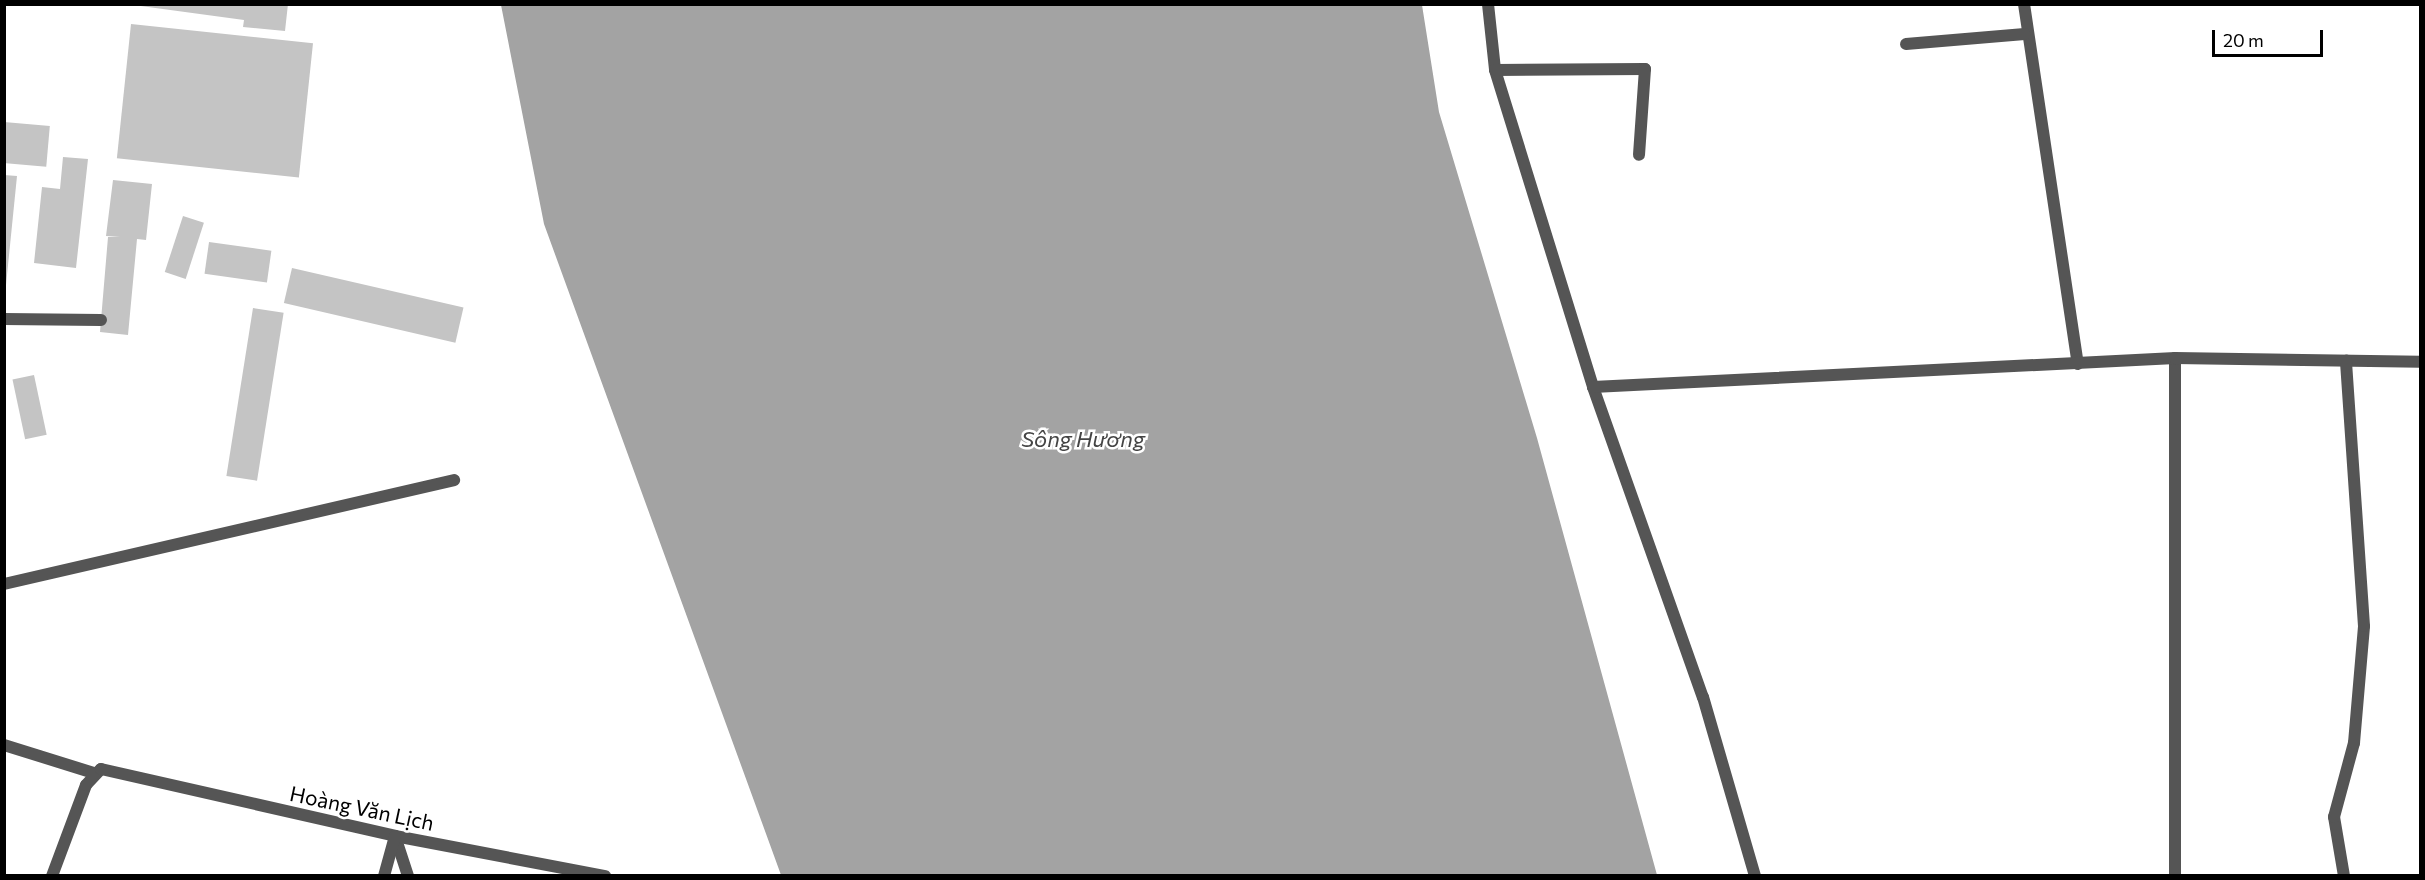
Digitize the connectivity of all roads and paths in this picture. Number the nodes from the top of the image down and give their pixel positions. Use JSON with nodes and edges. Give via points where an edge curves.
{"nodes":[{"id":1,"x":1488,"y":4,"type":"edge"},
{"id":2,"x":2024,"y":4,"type":"edge"},
{"id":3,"x":2025,"y":34,"type":"junction"},
{"id":4,"x":1906,"y":44,"type":"dead end"},
{"id":5,"x":1495,"y":70,"type":"junction"},
{"id":6,"x":1640,"y":155,"type":"dead end"},
{"id":7,"x":4,"y":319,"type":"edge"},
{"id":8,"x":101,"y":320,"type":"dead end"},
{"id":9,"x":2175,"y":358,"type":"junction"},
{"id":10,"x":2346,"y":361,"type":"junction"},
{"id":11,"x":2421,"y":362,"type":"edge"},
{"id":12,"x":2078,"y":364,"type":"junction"},
{"id":13,"x":1593,"y":387,"type":"junction"},
{"id":14,"x":454,"y":480,"type":"dead end"},
{"id":15,"x":4,"y":584,"type":"edge"},
{"id":16,"x":4,"y":745,"type":"edge"},
{"id":17,"x":94,"y":773,"type":"junction"},
{"id":18,"x":395,"y":837,"type":"junction"},
{"id":19,"x":51,"y":876,"type":"edge"},
{"id":20,"x":384,"y":876,"type":"edge"},
{"id":21,"x":408,"y":876,"type":"edge"},
{"id":22,"x":605,"y":876,"type":"edge"},
{"id":23,"x":1755,"y":876,"type":"edge"},
{"id":24,"x":2175,"y":876,"type":"edge"},
{"id":25,"x":2344,"y":876,"type":"edge"}],
"edges":[{"from":1,"to":5,"type":"street"},
{"from":2,"to":3,"type":"street"},
{"from":3,"to":4,"type":"street"},
{"from":3,"to":12,"type":"street"},
{"from":5,"to":6,"type":"street","via":[[1645,69]]},
{"from":5,"to":13,"type":"street"},
{"from":7,"to":8,"type":"street"},
{"from":9,"to":10,"type":"street"},
{"from":9,"to":12,"type":"street"},
{"from":9,"to":24,"type":"street"},
{"from":10,"to":11,"type":"street"},
{"from":10,"to":25,"type":"street","via":[[2364,626],[2354,743],[2334,817]]},
{"from":12,"to":13,"type":"street"},
{"from":13,"to":23,"type":"street","via":[[1702,697]]},
{"from":14,"to":15,"type":"street"},
{"from":16,"to":17,"type":"street"},
{"from":17,"to":18,"type":"street","name":"Hoàng Văn Lịch","via":[[113,772]]},
{"from":17,"to":19,"type":"street"},
{"from":18,"to":20,"type":"street"},
{"from":18,"to":21,"type":"street"},
{"from":18,"to":22,"type":"street","name":"Hoàng Văn Lịch"}]}
